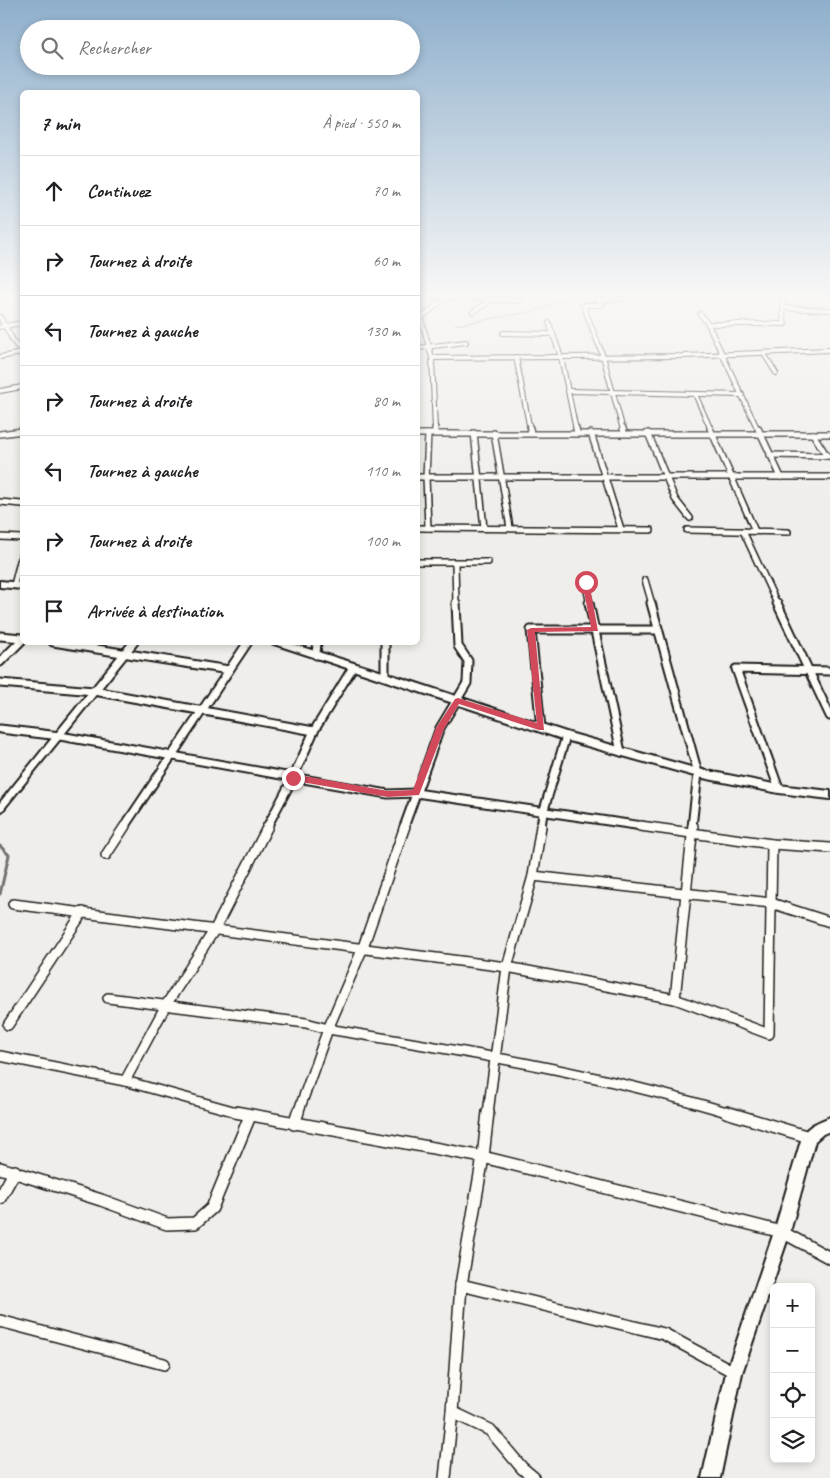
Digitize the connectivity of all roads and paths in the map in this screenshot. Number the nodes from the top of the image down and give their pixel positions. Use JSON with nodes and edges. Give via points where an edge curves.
{"nodes":[{"id":1,"x":432,"y":362,"type":"edge"},
{"id":2,"x":517,"y":362,"type":"edge"},
{"id":3,"x":562,"y":362,"type":"edge"},
{"id":4,"x":604,"y":362,"type":"edge"},
{"id":5,"x":726,"y":362,"type":"edge"},
{"id":6,"x":769,"y":362,"type":"edge"},
{"id":7,"x":776,"y":373,"type":"dead end"},
{"id":8,"x":20,"y":386,"type":"edge"},
{"id":9,"x":0,"y":391,"type":"edge"},
{"id":10,"x":569,"y":391,"type":"junction"},
{"id":11,"x":611,"y":391,"type":"junction"},
{"id":12,"x":695,"y":394,"type":"junction"},
{"id":13,"x":742,"y":395,"type":"junction"},
{"id":14,"x":20,"y":430,"type":"edge"},
{"id":15,"x":435,"y":433,"type":"junction"},
{"id":16,"x":474,"y":433,"type":"junction"},
{"id":17,"x":494,"y":433,"type":"junction"},
{"id":18,"x":532,"y":433,"type":"junction"},
{"id":19,"x":577,"y":433,"type":"junction"},
{"id":20,"x":591,"y":433,"type":"junction"},
{"id":21,"x":624,"y":433,"type":"junction"},
{"id":22,"x":648,"y":433,"type":"junction"},
{"id":23,"x":711,"y":433,"type":"junction"},
{"id":24,"x":0,"y":434,"type":"edge"},
{"id":25,"x":420,"y":434,"type":"edge"},
{"id":26,"x":428,"y":434,"type":"junction"},
{"id":27,"x":762,"y":434,"type":"junction"},
{"id":28,"x":812,"y":434,"type":"junction"},
{"id":29,"x":830,"y":434,"type":"edge"},
{"id":30,"x":770,"y":455,"type":"junction"},
{"id":31,"x":829,"y":456,"type":"edge"},
{"id":32,"x":781,"y":476,"type":"junction"},
{"id":33,"x":420,"y":477,"type":"edge"},
{"id":34,"x":426,"y":477,"type":"junction"},
{"id":35,"x":730,"y":477,"type":"junction"},
{"id":36,"x":830,"y":477,"type":"edge"},
{"id":37,"x":477,"y":478,"type":"junction"},
{"id":38,"x":502,"y":478,"type":"junction"},
{"id":39,"x":666,"y":478,"type":"junction"},
{"id":40,"x":604,"y":479,"type":"junction"},
{"id":41,"x":0,"y":502,"type":"edge"},
{"id":42,"x":20,"y":504,"type":"edge"},
{"id":43,"x":690,"y":518,"type":"dead end"},
{"id":44,"x":420,"y":528,"type":"edge"},
{"id":45,"x":428,"y":528,"type":"junction"},
{"id":46,"x":484,"y":528,"type":"junction"},
{"id":47,"x":510,"y":528,"type":"junction"},
{"id":48,"x":620,"y":529,"type":"junction"},
{"id":49,"x":651,"y":530,"type":"dead end"},
{"id":50,"x":687,"y":530,"type":"dead end"},
{"id":51,"x":742,"y":531,"type":"junction"},
{"id":52,"x":755,"y":531,"type":"junction"},
{"id":53,"x":788,"y":532,"type":"dead end"},
{"id":54,"x":0,"y":537,"type":"edge"},
{"id":55,"x":20,"y":538,"type":"edge"},
{"id":56,"x":420,"y":562,"type":"edge"},
{"id":57,"x":488,"y":562,"type":"dead end"},
{"id":58,"x":455,"y":563,"type":"junction"},
{"id":59,"x":20,"y":569,"type":"edge"},
{"id":60,"x":645,"y":580,"type":"dead end"},
{"id":61,"x":586,"y":582,"type":"dead end"},
{"id":62,"x":0,"y":584,"type":"edge"},
{"id":63,"x":18,"y":585,"type":"edge"},
{"id":64,"x":596,"y":630,"type":"junction"},
{"id":65,"x":658,"y":630,"type":"junction"},
{"id":66,"x":0,"y":636,"type":"edge"},
{"id":67,"x":20,"y":639,"type":"edge"},
{"id":68,"x":20,"y":641,"type":"edge"},
{"id":69,"x":72,"y":645,"type":"edge"},
{"id":70,"x":132,"y":645,"type":"edge"},
{"id":71,"x":246,"y":645,"type":"edge"},
{"id":72,"x":283,"y":645,"type":"edge"},
{"id":73,"x":317,"y":645,"type":"edge"},
{"id":74,"x":385,"y":645,"type":"edge"},
{"id":75,"x":126,"y":653,"type":"junction"},
{"id":76,"x":316,"y":655,"type":"junction"},
{"id":77,"x":0,"y":662,"type":"edge"},
{"id":78,"x":353,"y":667,"type":"junction"},
{"id":79,"x":229,"y":670,"type":"junction"},
{"id":80,"x":809,"y":671,"type":"junction"},
{"id":81,"x":830,"y":671,"type":"edge"},
{"id":82,"x":386,"y":676,"type":"junction"},
{"id":83,"x":0,"y":683,"type":"edge"},
{"id":84,"x":94,"y":691,"type":"junction"},
{"id":85,"x":458,"y":701,"type":"junction"},
{"id":86,"x":202,"y":710,"type":"junction"},
{"id":87,"x":830,"y":716,"type":"edge"},
{"id":88,"x":541,"y":728,"type":"junction"},
{"id":89,"x":0,"y":729,"type":"edge"},
{"id":90,"x":314,"y":731,"type":"junction"},
{"id":91,"x":60,"y":736,"type":"junction"},
{"id":92,"x":566,"y":736,"type":"junction"},
{"id":93,"x":621,"y":752,"type":"junction"},
{"id":94,"x":172,"y":756,"type":"junction"},
{"id":95,"x":698,"y":773,"type":"junction"},
{"id":96,"x":293,"y":778,"type":"junction"},
{"id":97,"x":779,"y":788,"type":"junction"},
{"id":98,"x":416,"y":793,"type":"junction"},
{"id":99,"x":830,"y":795,"type":"edge"},
{"id":100,"x":0,"y":808,"type":"edge"},
{"id":101,"x":543,"y":813,"type":"junction"},
{"id":102,"x":691,"y":832,"type":"junction"},
{"id":103,"x":772,"y":844,"type":"junction"},
{"id":104,"x":830,"y":848,"type":"edge"},
{"id":105,"x":106,"y":856,"type":"dead end"},
{"id":106,"x":533,"y":876,"type":"junction"},
{"id":107,"x":685,"y":894,"type":"junction"},
{"id":108,"x":771,"y":903,"type":"junction"},
{"id":109,"x":13,"y":904,"type":"dead end"},
{"id":110,"x":83,"y":912,"type":"junction"},
{"id":111,"x":830,"y":922,"type":"edge"},
{"id":112,"x":215,"y":929,"type":"junction"},
{"id":113,"x":362,"y":950,"type":"junction"},
{"id":114,"x":507,"y":968,"type":"junction"},
{"id":115,"x":108,"y":998,"type":"dead end"},
{"id":116,"x":674,"y":999,"type":"junction"},
{"id":117,"x":166,"y":1005,"type":"junction"},
{"id":118,"x":8,"y":1025,"type":"dead end"},
{"id":119,"x":328,"y":1029,"type":"junction"},
{"id":120,"x":0,"y":1056,"type":"edge"},
{"id":121,"x":494,"y":1056,"type":"junction"},
{"id":122,"x":125,"y":1081,"type":"junction"},
{"id":123,"x":250,"y":1116,"type":"junction"},
{"id":124,"x":294,"y":1124,"type":"junction"},
{"id":125,"x":830,"y":1124,"type":"edge"},
{"id":126,"x":809,"y":1137,"type":"junction"},
{"id":127,"x":483,"y":1157,"type":"junction"},
{"id":128,"x":0,"y":1168,"type":"edge"},
{"id":129,"x":15,"y":1171,"type":"junction"},
{"id":130,"x":0,"y":1198,"type":"edge"},
{"id":131,"x":782,"y":1232,"type":"junction"},
{"id":132,"x":830,"y":1258,"type":"edge"},
{"id":133,"x":461,"y":1285,"type":"junction"},
{"id":134,"x":0,"y":1321,"type":"edge"},
{"id":135,"x":164,"y":1364,"type":"dead end"},
{"id":136,"x":734,"y":1373,"type":"junction"},
{"id":137,"x":452,"y":1412,"type":"junction"},
{"id":138,"x":445,"y":1478,"type":"edge"},
{"id":139,"x":534,"y":1478,"type":"edge"},
{"id":140,"x":711,"y":1478,"type":"edge"}],
"edges":[{"from":1,"to":15,"type":"street"},
{"from":2,"to":18,"type":"street"},
{"from":3,"to":10,"type":"street"},
{"from":4,"to":11,"type":"street"},
{"from":5,"to":13,"type":"street"},
{"from":6,"to":7,"type":"street"},
{"from":8,"to":9,"type":"street"},
{"from":10,"to":11,"type":"street"},
{"from":10,"to":19,"type":"street"},
{"from":11,"to":12,"type":"street"},
{"from":11,"to":21,"type":"street"},
{"from":12,"to":13,"type":"street"},
{"from":12,"to":23,"type":"street"},
{"from":13,"to":27,"type":"street"},
{"from":14,"to":24,"type":"street"},
{"from":15,"to":16,"type":"street"},
{"from":15,"to":26,"type":"street"},
{"from":16,"to":17,"type":"street"},
{"from":16,"to":37,"type":"street"},
{"from":17,"to":18,"type":"street"},
{"from":17,"to":38,"type":"street"},
{"from":18,"to":19,"type":"street"},
{"from":19,"to":20,"type":"street"},
{"from":20,"to":21,"type":"street"},
{"from":20,"to":40,"type":"street"},
{"from":21,"to":22,"type":"street"},
{"from":22,"to":23,"type":"street"},
{"from":22,"to":39,"type":"street"},
{"from":23,"to":27,"type":"street"},
{"from":23,"to":35,"type":"street"},
{"from":25,"to":26,"type":"street"},
{"from":26,"to":34,"type":"street"},
{"from":27,"to":28,"type":"street"},
{"from":27,"to":30,"type":"street"},
{"from":28,"to":29,"type":"street"},
{"from":28,"to":31,"type":"street"},
{"from":30,"to":31,"type":"street"},
{"from":30,"to":32,"type":"street"},
{"from":32,"to":35,"type":"street"},
{"from":32,"to":36,"type":"street"},
{"from":33,"to":34,"type":"street"},
{"from":34,"to":37,"type":"street"},
{"from":34,"to":45,"type":"street"},
{"from":35,"to":39,"type":"street"},
{"from":35,"to":52,"type":"street"},
{"from":37,"to":38,"type":"street"},
{"from":37,"to":46,"type":"street"},
{"from":38,"to":40,"type":"street"},
{"from":38,"to":47,"type":"street"},
{"from":39,"to":40,"type":"street"},
{"from":39,"to":43,"type":"street","via":[[675,499]]},
{"from":40,"to":48,"type":"street"},
{"from":41,"to":42,"type":"street"},
{"from":44,"to":45,"type":"street"},
{"from":45,"to":46,"type":"street"},
{"from":46,"to":47,"type":"street"},
{"from":47,"to":48,"type":"street"},
{"from":48,"to":49,"type":"street"},
{"from":50,"to":51,"type":"street"},
{"from":51,"to":52,"type":"street"},
{"from":51,"to":80,"type":"street"},
{"from":52,"to":53,"type":"street"},
{"from":54,"to":55,"type":"street"},
{"from":56,"to":58,"type":"street"},
{"from":57,"to":58,"type":"street"},
{"from":58,"to":85,"type":"street","via":[[458,646],[468,661],[467,683]]},
{"from":59,"to":63,"type":"street"},
{"from":60,"to":65,"type":"street"},
{"from":61,"to":64,"type":"street"},
{"from":62,"to":63,"type":"main road"},
{"from":64,"to":65,"type":"street"},
{"from":64,"to":88,"type":"street","via":[[531,630]]},
{"from":64,"to":93,"type":"street"},
{"from":65,"to":95,"type":"street"},
{"from":66,"to":67,"type":"street"},
{"from":68,"to":77,"type":"street"},
{"from":69,"to":75,"type":"street"},
{"from":70,"to":75,"type":"street"},
{"from":71,"to":79,"type":"street"},
{"from":72,"to":76,"type":"main road"},
{"from":73,"to":76,"type":"street"},
{"from":74,"to":82,"type":"street"},
{"from":75,"to":79,"type":"street"},
{"from":75,"to":84,"type":"street"},
{"from":76,"to":78,"type":"main road"},
{"from":78,"to":82,"type":"main road"},
{"from":78,"to":90,"type":"street"},
{"from":79,"to":86,"type":"street"},
{"from":80,"to":81,"type":"street"},
{"from":80,"to":87,"type":"street"},
{"from":80,"to":97,"type":"street","via":[[736,669]]},
{"from":82,"to":85,"type":"main road"},
{"from":83,"to":84,"type":"street"},
{"from":84,"to":86,"type":"street"},
{"from":84,"to":91,"type":"street"},
{"from":85,"to":88,"type":"main road"},
{"from":85,"to":98,"type":"street","via":[[440,728]]},
{"from":86,"to":90,"type":"street"},
{"from":86,"to":94,"type":"street"},
{"from":88,"to":92,"type":"main road"},
{"from":89,"to":91,"type":"street"},
{"from":90,"to":96,"type":"street"},
{"from":91,"to":94,"type":"street"},
{"from":91,"to":100,"type":"street"},
{"from":92,"to":93,"type":"main road"},
{"from":92,"to":101,"type":"street"},
{"from":93,"to":95,"type":"main road"},
{"from":94,"to":96,"type":"street"},
{"from":94,"to":105,"type":"street"},
{"from":95,"to":97,"type":"main road"},
{"from":95,"to":102,"type":"street"},
{"from":96,"to":98,"type":"street","via":[[388,794]]},
{"from":96,"to":112,"type":"street"},
{"from":97,"to":99,"type":"main road"},
{"from":98,"to":101,"type":"street"},
{"from":98,"to":113,"type":"street"},
{"from":101,"to":102,"type":"street"},
{"from":101,"to":106,"type":"street"},
{"from":102,"to":103,"type":"street"},
{"from":102,"to":107,"type":"street"},
{"from":103,"to":104,"type":"street"},
{"from":103,"to":108,"type":"street"},
{"from":106,"to":107,"type":"street"},
{"from":106,"to":114,"type":"street"},
{"from":107,"to":108,"type":"street"},
{"from":107,"to":116,"type":"street"},
{"from":108,"to":111,"type":"street"},
{"from":108,"to":116,"type":"street","via":[[769,1034]]},
{"from":109,"to":110,"type":"street"},
{"from":110,"to":112,"type":"street"},
{"from":110,"to":118,"type":"street"},
{"from":112,"to":113,"type":"street"},
{"from":112,"to":117,"type":"street"},
{"from":113,"to":114,"type":"street"},
{"from":113,"to":119,"type":"street"},
{"from":114,"to":116,"type":"street"},
{"from":114,"to":121,"type":"street"},
{"from":115,"to":117,"type":"street"},
{"from":117,"to":119,"type":"street","via":[[306,1023]]},
{"from":117,"to":122,"type":"street"},
{"from":119,"to":121,"type":"street"},
{"from":119,"to":124,"type":"street"},
{"from":120,"to":122,"type":"street"},
{"from":121,"to":126,"type":"street","via":[[671,1095]]},
{"from":121,"to":127,"type":"street"},
{"from":122,"to":123,"type":"street"},
{"from":123,"to":124,"type":"street"},
{"from":123,"to":129,"type":"street","via":[[212,1208],[194,1223],[167,1224]]},
{"from":124,"to":127,"type":"street"},
{"from":125,"to":126,"type":"street"},
{"from":126,"to":131,"type":"street"},
{"from":127,"to":131,"type":"street"},
{"from":127,"to":133,"type":"street"},
{"from":128,"to":129,"type":"street"},
{"from":129,"to":130,"type":"street"},
{"from":131,"to":132,"type":"street"},
{"from":131,"to":136,"type":"street"},
{"from":133,"to":136,"type":"street","via":[[664,1334]]},
{"from":133,"to":137,"type":"street"},
{"from":134,"to":135,"type":"street"},
{"from":136,"to":140,"type":"street"},
{"from":137,"to":138,"type":"street"},
{"from":137,"to":139,"type":"street","via":[[490,1430]]}]}
